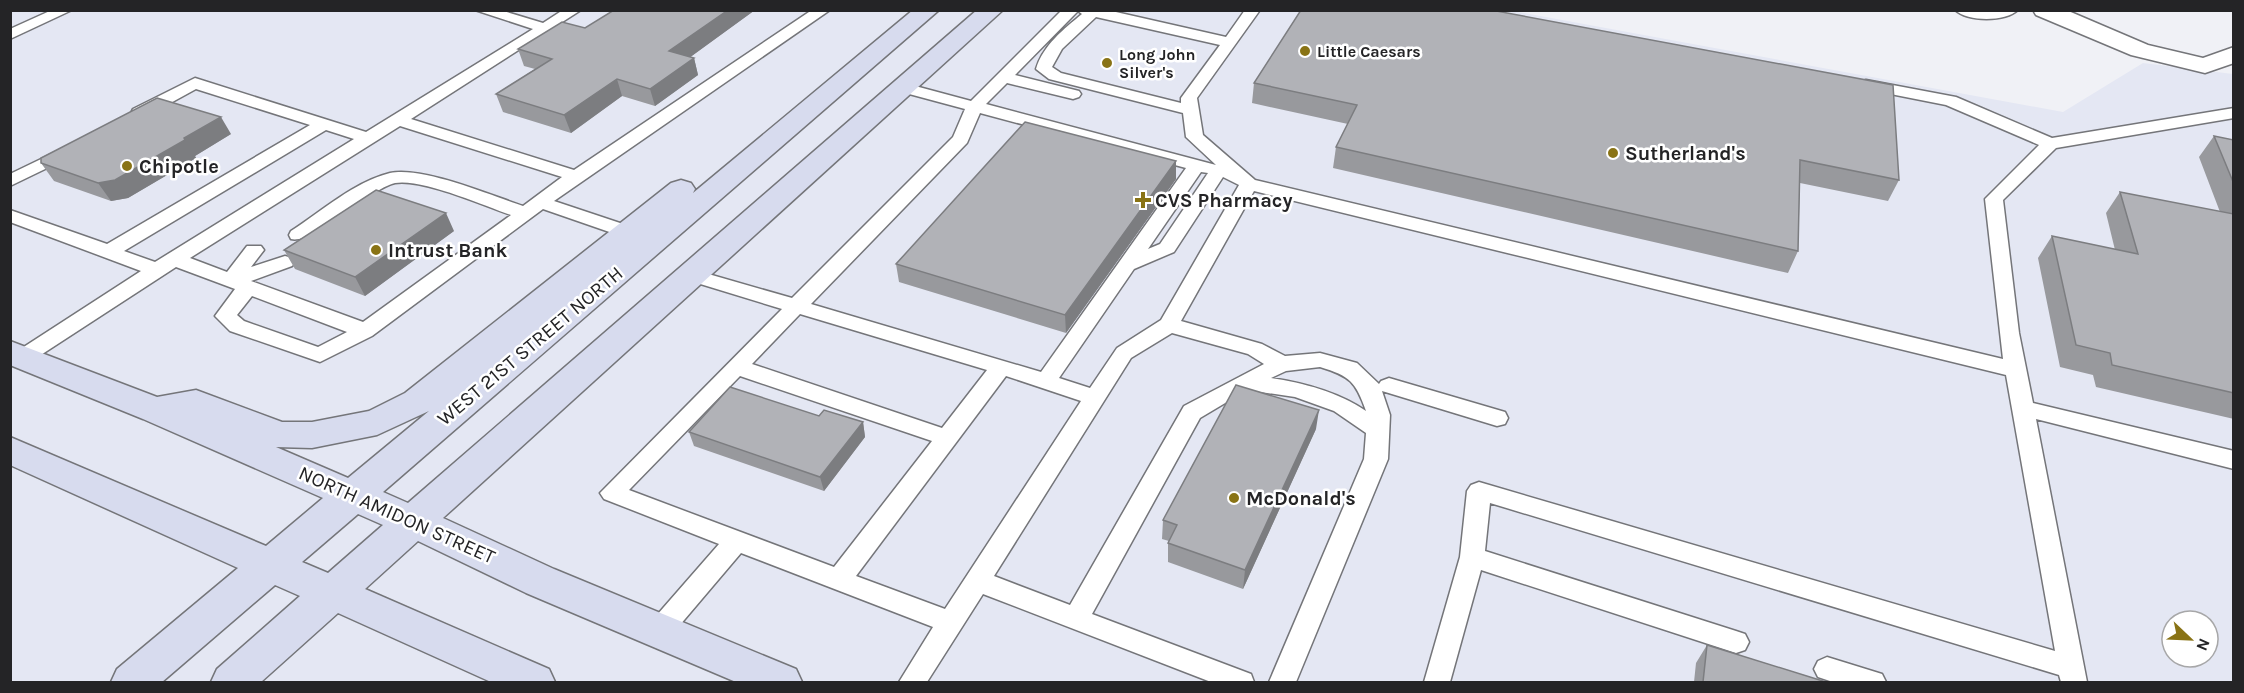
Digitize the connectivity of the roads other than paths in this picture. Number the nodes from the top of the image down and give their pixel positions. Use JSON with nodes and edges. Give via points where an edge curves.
{"nodes":[{"id":1,"x":64,"y":10,"type":"edge"},
{"id":2,"x":482,"y":10,"type":"edge"},
{"id":3,"x":574,"y":10,"type":"edge"},
{"id":4,"x":823,"y":10,"type":"edge"},
{"id":5,"x":928,"y":10,"type":"edge"},
{"id":6,"x":992,"y":10,"type":"edge"},
{"id":7,"x":1071,"y":10,"type":"edge"},
{"id":8,"x":1253,"y":10,"type":"edge"},
{"id":9,"x":1962,"y":10,"type":"edge"},
{"id":10,"x":2011,"y":10,"type":"edge"},
{"id":11,"x":1089,"y":11,"type":"edge"},
{"id":12,"x":2061,"y":13,"type":"edge"},
{"id":13,"x":546,"y":28,"type":"junction"},
{"id":14,"x":10,"y":35,"type":"edge"},
{"id":15,"x":1229,"y":42,"type":"junction"},
{"id":16,"x":2234,"y":54,"type":"edge"},
{"id":17,"x":1004,"y":77,"type":"junction"},
{"id":18,"x":1844,"y":81,"type":"edge"},
{"id":19,"x":904,"y":88,"type":"junction"},
{"id":20,"x":822,"y":98,"type":"junction"},
{"id":21,"x":974,"y":107,"type":"junction"},
{"id":22,"x":2234,"y":113,"type":"edge"},
{"id":23,"x":1192,"y":117,"type":"junction"},
{"id":24,"x":398,"y":120,"type":"junction"},
{"id":25,"x":123,"y":121,"type":"edge"},
{"id":26,"x":324,"y":124,"type":"junction"},
{"id":27,"x":368,"y":138,"type":"junction"},
{"id":28,"x":82,"y":143,"type":"edge"},
{"id":29,"x":2050,"y":144,"type":"junction"},
{"id":30,"x":1197,"y":165,"type":"junction"},
{"id":31,"x":1218,"y":171,"type":"junction"},
{"id":32,"x":576,"y":176,"type":"junction"},
{"id":33,"x":1245,"y":180,"type":"junction"},
{"id":34,"x":10,"y":181,"type":"edge"},
{"id":35,"x":342,"y":207,"type":"junction"},
{"id":36,"x":532,"y":208,"type":"junction"},
{"id":37,"x":10,"y":215,"type":"edge"},
{"id":38,"x":292,"y":232,"type":"dead end"},
{"id":39,"x":628,"y":232,"type":"junction"},
{"id":40,"x":317,"y":240,"type":"edge"},
{"id":41,"x":108,"y":252,"type":"junction"},
{"id":42,"x":174,"y":260,"type":"junction"},
{"id":43,"x":1126,"y":266,"type":"junction"},
{"id":44,"x":157,"y":270,"type":"junction"},
{"id":45,"x":691,"y":275,"type":"junction"},
{"id":46,"x":239,"y":284,"type":"junction"},
{"id":47,"x":795,"y":308,"type":"junction"},
{"id":48,"x":1169,"y":326,"type":"junction"},
{"id":49,"x":365,"y":331,"type":"junction"},
{"id":50,"x":17,"y":355,"type":"edge"},
{"id":51,"x":1282,"y":364,"type":"junction"},
{"id":52,"x":736,"y":367,"type":"junction"},
{"id":53,"x":1001,"y":367,"type":"junction"},
{"id":54,"x":2016,"y":370,"type":"junction"},
{"id":55,"x":1046,"y":381,"type":"junction"},
{"id":56,"x":1245,"y":382,"type":"junction"},
{"id":57,"x":1389,"y":386,"type":"dead end"},
{"id":58,"x":1096,"y":398,"type":"junction"},
{"id":59,"x":2022,"y":408,"type":"junction"},
{"id":60,"x":155,"y":410,"type":"junction"},
{"id":61,"x":1497,"y":418,"type":"dead end"},
{"id":62,"x":1378,"y":430,"type":"junction"},
{"id":63,"x":947,"y":438,"type":"junction"},
{"id":64,"x":10,"y":450,"type":"edge"},
{"id":65,"x":2234,"y":460,"type":"edge"},
{"id":66,"x":354,"y":495,"type":"junction"},
{"id":67,"x":412,"y":521,"type":"junction"},
{"id":68,"x":736,"y":541,"type":"junction"},
{"id":69,"x":1472,"y":557,"type":"junction"},
{"id":70,"x":270,"y":566,"type":"junction"},
{"id":71,"x":839,"y":580,"type":"junction"},
{"id":72,"x":978,"y":581,"type":"junction"},
{"id":73,"x":331,"y":593,"type":"junction"},
{"id":74,"x":1076,"y":620,"type":"junction"},
{"id":75,"x":951,"y":623,"type":"junction"},
{"id":76,"x":659,"y":631,"type":"junction"},
{"id":77,"x":1736,"y":642,"type":"dead end"},
{"id":78,"x":1827,"y":669,"type":"dead end"},
{"id":79,"x":2072,"y":675,"type":"edge"},
{"id":80,"x":132,"y":682,"type":"edge"},
{"id":81,"x":232,"y":682,"type":"edge"},
{"id":82,"x":534,"y":682,"type":"edge"},
{"id":83,"x":781,"y":682,"type":"edge"},
{"id":84,"x":912,"y":682,"type":"edge"},
{"id":85,"x":1241,"y":682,"type":"edge"},
{"id":86,"x":1283,"y":682,"type":"edge"},
{"id":87,"x":1437,"y":682,"type":"edge"},
{"id":88,"x":1872,"y":682,"type":"edge"}],
"edges":[{"from":1,"to":14,"type":"lane"},
{"from":2,"to":13,"type":"lane"},
{"from":3,"to":13,"type":"lane"},
{"from":4,"to":32,"type":"lane"},
{"from":5,"to":20,"type":"main road","name":"WEST 21ST STREET NORTH"},
{"from":6,"to":19,"type":"main road"},
{"from":7,"to":17,"type":"lane"},
{"from":8,"to":15,"type":"lane"},
{"from":9,"to":10,"type":"lane","via":[[1980,15]]},
{"from":11,"to":15,"type":"lane"},
{"from":11,"to":23,"type":"lane","via":[[1051,52],[1044,69],[1055,76]]},
{"from":12,"to":16,"type":"street","via":[[2140,51],[2205,66]]},
{"from":13,"to":24,"type":"lane"},
{"from":15,"to":23,"type":"lane","via":[[1189,98]]},
{"from":17,"to":21,"type":"lane"},
{"from":17,"to":23,"type":"lane"},
{"from":18,"to":29,"type":"lane","via":[[1950,101]]},
{"from":19,"to":21,"type":"lane"},
{"from":19,"to":45,"type":"main road"},
{"from":20,"to":39,"type":"main road","via":[[756,127]]},
{"from":20,"to":66,"type":"main road","name":"WEST 21ST STREET NORTH"},
{"from":21,"to":30,"type":"lane"},
{"from":21,"to":47,"type":"lane","via":[[961,139]]},
{"from":22,"to":29,"type":"lane"},
{"from":23,"to":33,"type":"lane","via":[[1195,137]]},
{"from":24,"to":27,"type":"lane"},
{"from":24,"to":32,"type":"lane"},
{"from":25,"to":26,"type":"lane","via":[[195,84]]},
{"from":26,"to":27,"type":"lane"},
{"from":26,"to":41,"type":"lane"},
{"from":27,"to":42,"type":"lane"},
{"from":28,"to":34,"type":"lane"},
{"from":29,"to":54,"type":"lane","via":[[1994,199]]},
{"from":30,"to":31,"type":"lane"},
{"from":30,"to":43,"type":"lane"},
{"from":31,"to":33,"type":"lane"},
{"from":31,"to":43,"type":"lane","via":[[1167,248]]},
{"from":32,"to":36,"type":"lane"},
{"from":33,"to":48,"type":"lane"},
{"from":33,"to":54,"type":"lane"},
{"from":35,"to":36,"type":"lane","via":[[395,177]]},
{"from":35,"to":38,"type":"lane"},
{"from":35,"to":40,"type":"lane"},
{"from":36,"to":39,"type":"lane"},
{"from":36,"to":49,"type":"lane"},
{"from":37,"to":41,"type":"lane"},
{"from":39,"to":60,"type":"main road","via":[[417,402],[377,422],[312,435],[279,435],[196,402]]},
{"from":41,"to":44,"type":"lane"},
{"from":42,"to":44,"type":"lane"},
{"from":42,"to":46,"type":"lane"},
{"from":43,"to":55,"type":"lane"},
{"from":44,"to":50,"type":"lane"},
{"from":45,"to":47,"type":"lane"},
{"from":45,"to":67,"type":"main road"},
{"from":46,"to":46,"type":"lane","via":[[268,257]]},
{"from":46,"to":49,"type":"lane"},
{"from":46,"to":49,"type":"lane","via":[[225,316],[237,326],[320,355]]},
{"from":47,"to":52,"type":"lane"},
{"from":47,"to":53,"type":"lane"},
{"from":48,"to":51,"type":"lane","via":[[1255,349]]},
{"from":48,"to":58,"type":"lane","via":[[1124,353]]},
{"from":50,"to":60,"type":"main road","name":"NORTH AMIDON STREET"},
{"from":51,"to":56,"type":"lane"},
{"from":51,"to":62,"type":"lane","via":[[1320,360],[1349,368],[1368,384],[1378,415]]},
{"from":52,"to":63,"type":"lane"},
{"from":52,"to":68,"type":"lane","via":[[612,494]]},
{"from":53,"to":55,"type":"lane"},
{"from":53,"to":63,"type":"lane"},
{"from":54,"to":59,"type":"lane"},
{"from":55,"to":58,"type":"lane"},
{"from":56,"to":62,"type":"lane","via":[[1297,390],[1342,405]]},
{"from":56,"to":74,"type":"lane","via":[[1192,412]]},
{"from":57,"to":61,"type":"lane"},
{"from":58,"to":72,"type":"lane"},
{"from":59,"to":65,"type":"lane"},
{"from":59,"to":79,"type":"lane"},
{"from":60,"to":66,"type":"main road","name":"NORTH AMIDON STREET"},
{"from":62,"to":86,"type":"lane","via":[[1376,459]]},
{"from":63,"to":71,"type":"lane"},
{"from":64,"to":70,"type":"main road"},
{"from":66,"to":67,"type":"main road","name":"NORTH AMIDON STREET"},
{"from":66,"to":70,"type":"main road","name":"WEST 21ST STREET NORTH"},
{"from":67,"to":73,"type":"main road"},
{"from":67,"to":76,"type":"main road","name":"NORTH AMIDON STREET"},
{"from":68,"to":71,"type":"lane"},
{"from":68,"to":76,"type":"lane"},
{"from":69,"to":77,"type":"lane"},
{"from":69,"to":79,"type":"lane","via":[[1479,490]]},
{"from":69,"to":87,"type":"lane"},
{"from":70,"to":73,"type":"main road"},
{"from":70,"to":80,"type":"main road","name":"WEST 21ST STREET NORTH"},
{"from":71,"to":75,"type":"lane"},
{"from":72,"to":74,"type":"lane"},
{"from":72,"to":75,"type":"lane"},
{"from":73,"to":81,"type":"main road"},
{"from":73,"to":82,"type":"main road"},
{"from":74,"to":85,"type":"lane"},
{"from":75,"to":84,"type":"lane"},
{"from":76,"to":83,"type":"main road","name":"NORTH AMIDON STREET"},
{"from":78,"to":88,"type":"lane"}]}
